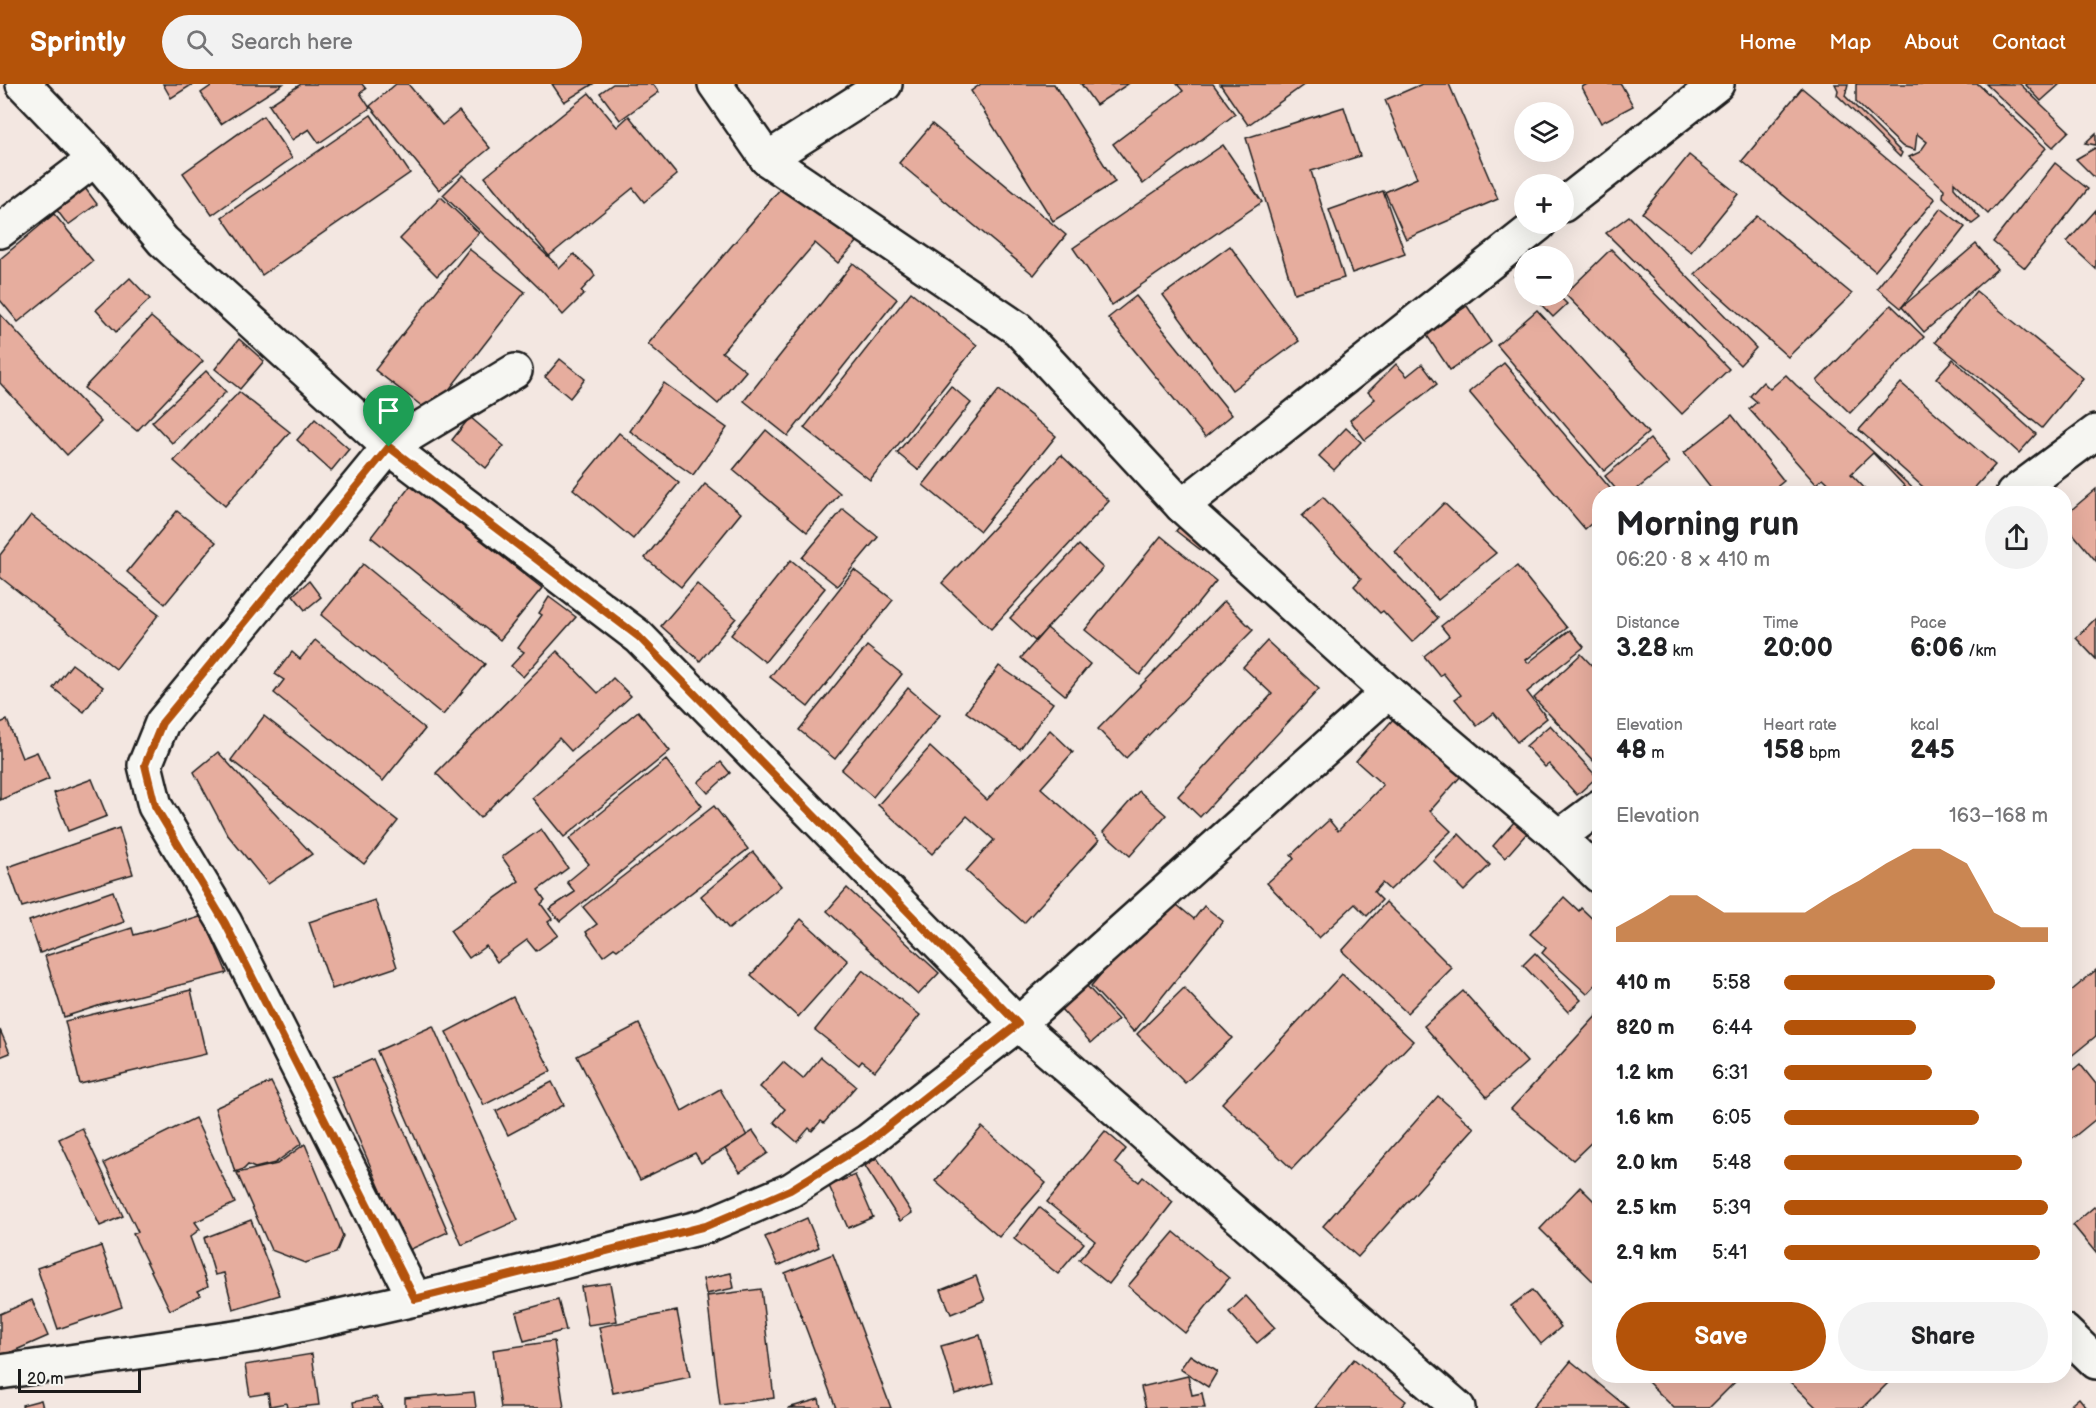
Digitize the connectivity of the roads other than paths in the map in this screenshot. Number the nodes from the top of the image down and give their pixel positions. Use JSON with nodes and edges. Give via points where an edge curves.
{"nodes":[{"id":1,"x":22,"y":84,"type":"edge"},
{"id":2,"x":715,"y":84,"type":"edge"},
{"id":3,"x":885,"y":84,"type":"edge"},
{"id":4,"x":1717,"y":84,"type":"edge"},
{"id":5,"x":95,"y":159,"type":"junction"},
{"id":6,"x":767,"y":159,"type":"junction"},
{"id":7,"x":1574,"y":196,"type":"edge"},
{"id":8,"x":0,"y":231,"type":"edge"},
{"id":9,"x":1526,"y":234,"type":"edge"},
{"id":10,"x":515,"y":371,"type":"dead end"},
{"id":11,"x":2093,"y":439,"type":"edge"},
{"id":12,"x":389,"y":447,"type":"junction"},
{"id":13,"x":2025,"y":486,"type":"edge"},
{"id":14,"x":1182,"y":506,"type":"junction"},
{"id":15,"x":1388,"y":692,"type":"junction"},
{"id":16,"x":1592,"y":812,"type":"edge"},
{"id":17,"x":1559,"y":837,"type":"junction"},
{"id":18,"x":1592,"y":869,"type":"edge"},
{"id":19,"x":1018,"y":1024,"type":"junction"},
{"id":20,"x":415,"y":1299,"type":"junction"},
{"id":21,"x":2072,"y":1339,"type":"edge"},
{"id":22,"x":2096,"y":1362,"type":"edge"},
{"id":23,"x":0,"y":1372,"type":"edge"},
{"id":24,"x":1458,"y":1408,"type":"edge"}],
"edges":[{"from":1,"to":5,"type":"street"},
{"from":2,"to":6,"type":"street"},
{"from":3,"to":6,"type":"street"},
{"from":4,"to":7,"type":"street"},
{"from":5,"to":8,"type":"street"},
{"from":5,"to":12,"type":"street","via":[[163,241]]},
{"from":6,"to":14,"type":"street","via":[[1018,329]]},
{"from":9,"to":14,"type":"street"},
{"from":10,"to":12,"type":"street"},
{"from":11,"to":13,"type":"street"},
{"from":12,"to":19,"type":"street","via":[[639,637]]},
{"from":12,"to":20,"type":"street","via":[[162,723],[145,765],[155,806],[225,923]]},
{"from":14,"to":15,"type":"street"},
{"from":15,"to":17,"type":"street"},
{"from":15,"to":19,"type":"street"},
{"from":16,"to":17,"type":"street"},
{"from":17,"to":18,"type":"street"},
{"from":19,"to":20,"type":"street","via":[[868,1142],[790,1190],[706,1226]]},
{"from":19,"to":24,"type":"street"},
{"from":20,"to":23,"type":"street","via":[[255,1335]]},
{"from":21,"to":22,"type":"street"}]}
